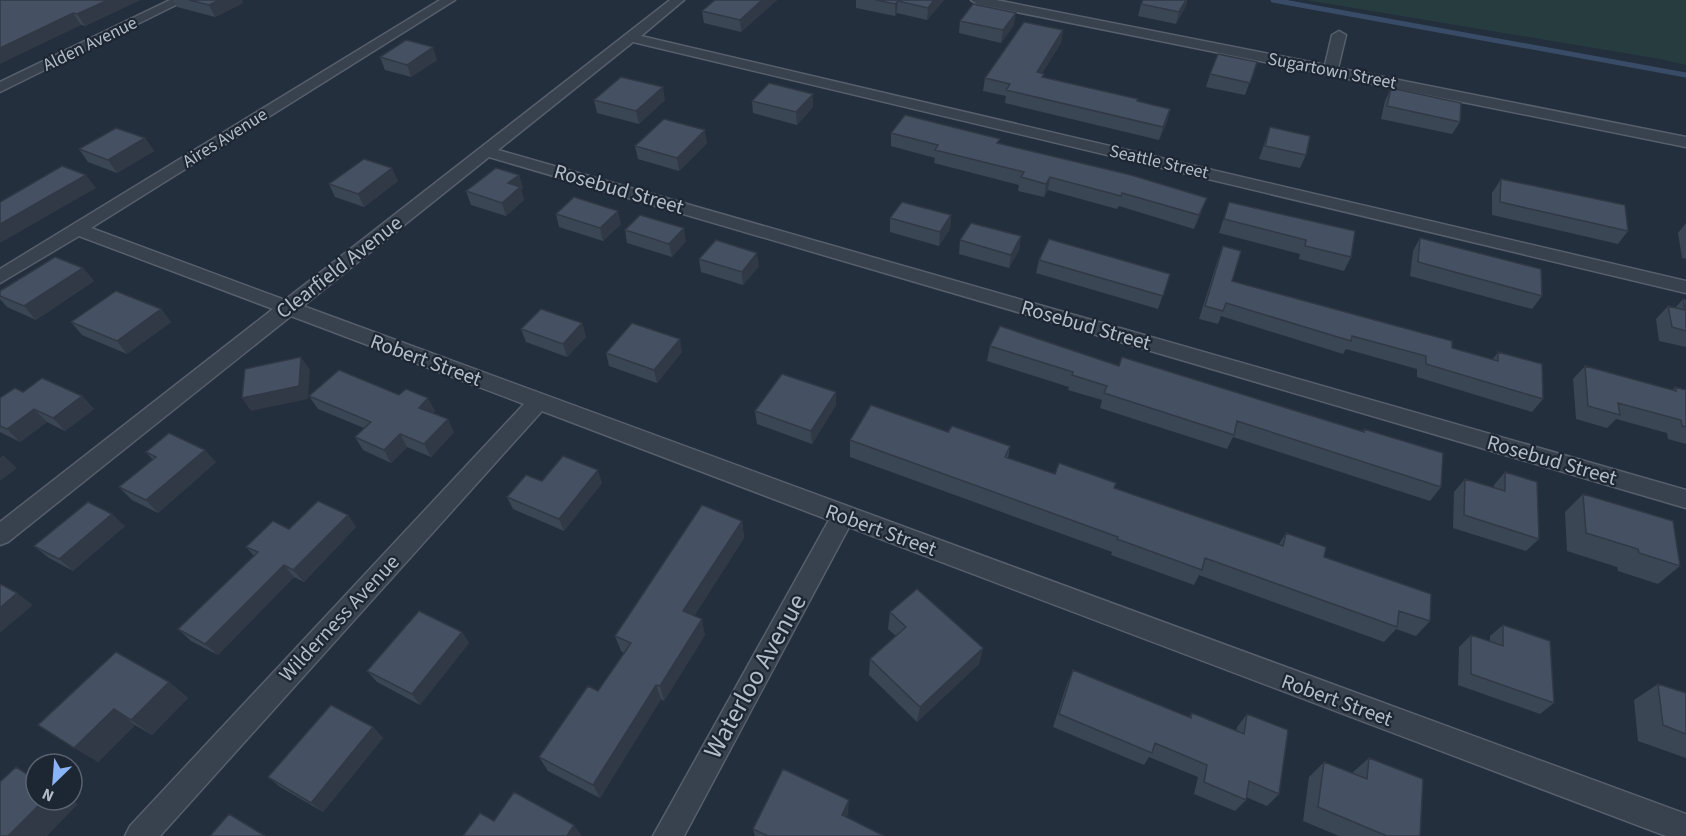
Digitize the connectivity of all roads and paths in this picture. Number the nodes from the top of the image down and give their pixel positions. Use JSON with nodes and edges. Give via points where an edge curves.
{"nodes":[{"id":1,"x":180,"y":0,"type":"edge"},
{"id":2,"x":449,"y":0,"type":"edge"},
{"id":3,"x":678,"y":0,"type":"edge"},
{"id":4,"x":977,"y":0,"type":"edge"},
{"id":5,"x":1339,"y":35,"type":"dead end"},
{"id":6,"x":631,"y":38,"type":"junction"},
{"id":7,"x":1331,"y":70,"type":"junction"},
{"id":8,"x":0,"y":88,"type":"edge"},
{"id":9,"x":1686,"y":142,"type":"edge"},
{"id":10,"x":485,"y":151,"type":"junction"},
{"id":11,"x":77,"y":230,"type":"junction"},
{"id":12,"x":0,"y":277,"type":"edge"},
{"id":13,"x":1686,"y":287,"type":"edge"},
{"id":14,"x":286,"y":309,"type":"junction"},
{"id":15,"x":539,"y":401,"type":"junction"},
{"id":16,"x":1686,"y":499,"type":"edge"},
{"id":17,"x":843,"y":516,"type":"junction"},
{"id":18,"x":0,"y":535,"type":"edge"},
{"id":19,"x":1686,"y":829,"type":"edge"},
{"id":20,"x":140,"y":836,"type":"edge"},
{"id":21,"x":668,"y":836,"type":"edge"}],
"edges":[{"from":1,"to":8,"type":"street","name":"Alden Avenue"},
{"from":2,"to":11,"type":"street","name":"Aires Avenue"},
{"from":3,"to":6,"type":"street","name":"Clearfield Avenue"},
{"from":4,"to":7,"type":"street","name":"Sugartown Street"},
{"from":5,"to":7,"type":"street"},
{"from":6,"to":10,"type":"street","name":"Clearfield Avenue"},
{"from":6,"to":13,"type":"street","name":"Seattle Street"},
{"from":7,"to":9,"type":"street","name":"Sugartown Street"},
{"from":10,"to":14,"type":"street","name":"Clearfield Avenue"},
{"from":10,"to":16,"type":"street","name":"Rosebud Street"},
{"from":11,"to":12,"type":"street","name":"Aires Avenue"},
{"from":11,"to":14,"type":"street","name":"Robert Street"},
{"from":14,"to":15,"type":"street","name":"Robert Street"},
{"from":14,"to":18,"type":"street","name":"Clearfield Avenue"},
{"from":15,"to":17,"type":"street","name":"Robert Street"},
{"from":15,"to":20,"type":"street","name":"Wilderness Avenue"},
{"from":17,"to":19,"type":"street","name":"Robert Street"},
{"from":17,"to":21,"type":"street","name":"Waterloo Avenue"}]}
